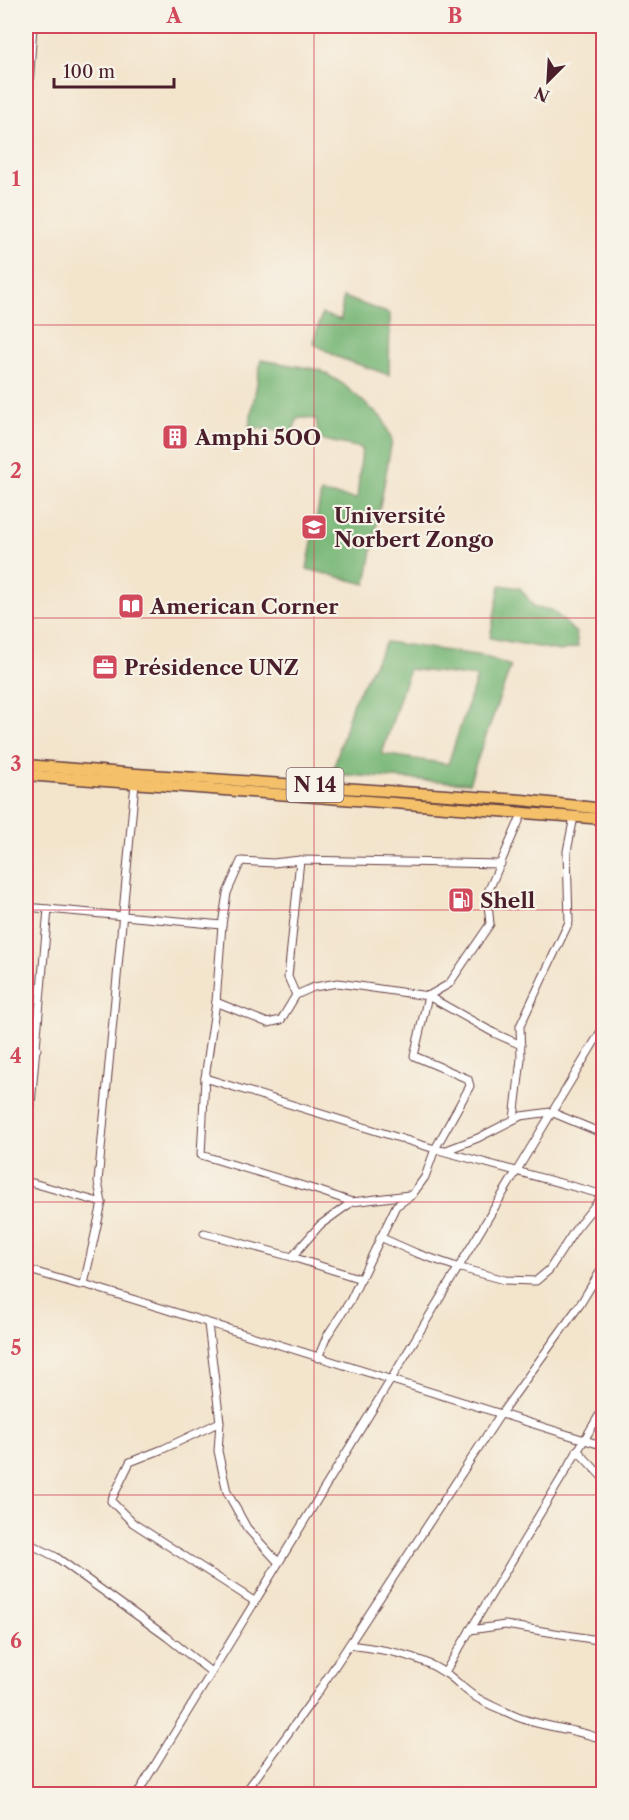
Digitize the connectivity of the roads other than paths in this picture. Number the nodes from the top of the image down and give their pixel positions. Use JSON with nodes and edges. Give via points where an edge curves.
{"nodes":[{"id":1,"x":33,"y":26,"type":"edge"},
{"id":2,"x":26,"y":109,"type":"edge"},
{"id":3,"x":26,"y":132,"type":"edge"},
{"id":4,"x":26,"y":765,"type":"edge"},
{"id":5,"x":26,"y":776,"type":"edge"},
{"id":6,"x":135,"y":783,"type":"junction"},
{"id":7,"x":603,"y":808,"type":"edge"},
{"id":8,"x":523,"y":812,"type":"junction"},
{"id":9,"x":574,"y":817,"type":"junction"},
{"id":10,"x":603,"y":819,"type":"edge"},
{"id":11,"x":300,"y":860,"type":"junction"},
{"id":12,"x":501,"y":864,"type":"junction"},
{"id":13,"x":26,"y":907,"type":"edge"},
{"id":14,"x":48,"y":909,"type":"junction"},
{"id":15,"x":122,"y":916,"type":"junction"},
{"id":16,"x":222,"y":925,"type":"junction"},
{"id":17,"x":296,"y":995,"type":"junction"},
{"id":18,"x":428,"y":996,"type":"junction"},
{"id":19,"x":216,"y":1002,"type":"junction"},
{"id":20,"x":603,"y":1026,"type":"edge"},
{"id":21,"x":521,"y":1045,"type":"junction"},
{"id":22,"x":26,"y":1048,"type":"edge"},
{"id":23,"x":37,"y":1049,"type":"junction"},
{"id":24,"x":204,"y":1078,"type":"junction"},
{"id":25,"x":551,"y":1112,"type":"junction"},
{"id":26,"x":514,"y":1119,"type":"junction"},
{"id":27,"x":603,"y":1134,"type":"edge"},
{"id":28,"x":435,"y":1149,"type":"junction"},
{"id":29,"x":444,"y":1151,"type":"junction"},
{"id":30,"x":26,"y":1162,"type":"edge"},
{"id":31,"x":516,"y":1170,"type":"junction"},
{"id":32,"x":26,"y":1181,"type":"edge"},
{"id":33,"x":412,"y":1195,"type":"junction"},
{"id":34,"x":603,"y":1195,"type":"edge"},
{"id":35,"x":352,"y":1202,"type":"junction"},
{"id":36,"x":102,"y":1203,"type":"junction"},
{"id":37,"x":204,"y":1233,"type":"dead end"},
{"id":38,"x":380,"y":1237,"type":"junction"},
{"id":39,"x":292,"y":1257,"type":"junction"},
{"id":40,"x":603,"y":1265,"type":"edge"},
{"id":41,"x":457,"y":1267,"type":"junction"},
{"id":42,"x":26,"y":1269,"type":"edge"},
{"id":43,"x":361,"y":1280,"type":"junction"},
{"id":44,"x":84,"y":1284,"type":"junction"},
{"id":45,"x":208,"y":1324,"type":"junction"},
{"id":46,"x":318,"y":1358,"type":"junction"},
{"id":47,"x":390,"y":1381,"type":"junction"},
{"id":48,"x":603,"y":1407,"type":"edge"},
{"id":49,"x":500,"y":1415,"type":"junction"},
{"id":50,"x":220,"y":1422,"type":"junction"},
{"id":51,"x":584,"y":1441,"type":"junction"},
{"id":52,"x":603,"y":1446,"type":"edge"},
{"id":53,"x":577,"y":1450,"type":"junction"},
{"id":54,"x":603,"y":1479,"type":"edge"},
{"id":55,"x":26,"y":1542,"type":"edge"},
{"id":56,"x":278,"y":1563,"type":"junction"},
{"id":57,"x":254,"y":1601,"type":"junction"},
{"id":58,"x":470,"y":1630,"type":"junction"},
{"id":59,"x":603,"y":1641,"type":"edge"},
{"id":60,"x":349,"y":1645,"type":"junction"},
{"id":61,"x":211,"y":1672,"type":"junction"},
{"id":62,"x":445,"y":1672,"type":"junction"},
{"id":63,"x":603,"y":1740,"type":"edge"},
{"id":64,"x":139,"y":1791,"type":"dead end"},
{"id":65,"x":244,"y":1794,"type":"edge"}],
"edges":[{"from":1,"to":2,"type":"street"},
{"from":2,"to":3,"type":"street"},
{"from":4,"to":7,"type":"main road","number":"N 14"},
{"from":5,"to":6,"type":"main road","number":"N 14"},
{"from":6,"to":8,"type":"main road","number":"N 14"},
{"from":6,"to":15,"type":"street"},
{"from":8,"to":9,"type":"main road","number":"N 14"},
{"from":8,"to":12,"type":"street"},
{"from":9,"to":10,"type":"main road","number":"N 14"},
{"from":9,"to":21,"type":"street","via":[[567,851],[569,922],[520,1026]]},
{"from":11,"to":12,"type":"street"},
{"from":11,"to":16,"type":"street","via":[[241,861],[227,893]]},
{"from":11,"to":17,"type":"street","via":[[288,977]]},
{"from":12,"to":18,"type":"street","via":[[488,894],[490,924],[450,984]]},
{"from":13,"to":14,"type":"street"},
{"from":14,"to":15,"type":"street"},
{"from":14,"to":23,"type":"street"},
{"from":15,"to":16,"type":"street"},
{"from":15,"to":36,"type":"street","via":[[98,1182]]},
{"from":16,"to":19,"type":"street"},
{"from":17,"to":18,"type":"street","via":[[338,983]]},
{"from":17,"to":19,"type":"street","via":[[281,1020],[268,1023]]},
{"from":18,"to":21,"type":"street"},
{"from":18,"to":28,"type":"street","via":[[414,1056],[468,1079],[470,1086]]},
{"from":19,"to":24,"type":"street"},
{"from":20,"to":25,"type":"street"},
{"from":21,"to":26,"type":"street"},
{"from":22,"to":23,"type":"street"},
{"from":23,"to":30,"type":"street"},
{"from":24,"to":28,"type":"street"},
{"from":24,"to":35,"type":"street","via":[[201,1155]]},
{"from":25,"to":26,"type":"street"},
{"from":25,"to":27,"type":"street"},
{"from":25,"to":31,"type":"street"},
{"from":26,"to":29,"type":"street"},
{"from":28,"to":29,"type":"street"},
{"from":28,"to":33,"type":"street","via":[[425,1177]]},
{"from":29,"to":31,"type":"street"},
{"from":31,"to":34,"type":"street"},
{"from":31,"to":41,"type":"street"},
{"from":32,"to":36,"type":"street"},
{"from":33,"to":35,"type":"street"},
{"from":33,"to":38,"type":"street","via":[[396,1206]]},
{"from":34,"to":41,"type":"street","via":[[549,1270],[536,1281],[505,1280]]},
{"from":35,"to":39,"type":"street","via":[[320,1225]]},
{"from":36,"to":44,"type":"street"},
{"from":37,"to":39,"type":"street"},
{"from":38,"to":41,"type":"street"},
{"from":38,"to":43,"type":"street"},
{"from":39,"to":43,"type":"street"},
{"from":40,"to":49,"type":"street","via":[[581,1303]]},
{"from":41,"to":47,"type":"street"},
{"from":42,"to":44,"type":"street"},
{"from":43,"to":46,"type":"street"},
{"from":44,"to":45,"type":"street"},
{"from":45,"to":46,"type":"street"},
{"from":45,"to":50,"type":"street"},
{"from":46,"to":47,"type":"street"},
{"from":47,"to":49,"type":"street"},
{"from":47,"to":56,"type":"street"},
{"from":48,"to":51,"type":"street"},
{"from":49,"to":51,"type":"street"},
{"from":49,"to":60,"type":"street"},
{"from":50,"to":56,"type":"street","via":[[218,1450],[227,1492],[247,1528]]},
{"from":50,"to":57,"type":"street","via":[[130,1462],[111,1502],[133,1523]]},
{"from":51,"to":52,"type":"street"},
{"from":51,"to":53,"type":"street"},
{"from":53,"to":54,"type":"street"},
{"from":53,"to":58,"type":"street"},
{"from":55,"to":61,"type":"street","via":[[56,1557]]},
{"from":56,"to":57,"type":"street"},
{"from":57,"to":61,"type":"street"},
{"from":58,"to":59,"type":"street","via":[[505,1625]]},
{"from":58,"to":62,"type":"street"},
{"from":60,"to":62,"type":"street","via":[[406,1655]]},
{"from":60,"to":65,"type":"street"},
{"from":61,"to":64,"type":"street"},
{"from":62,"to":63,"type":"street","via":[[472,1695],[518,1717]]}]}
